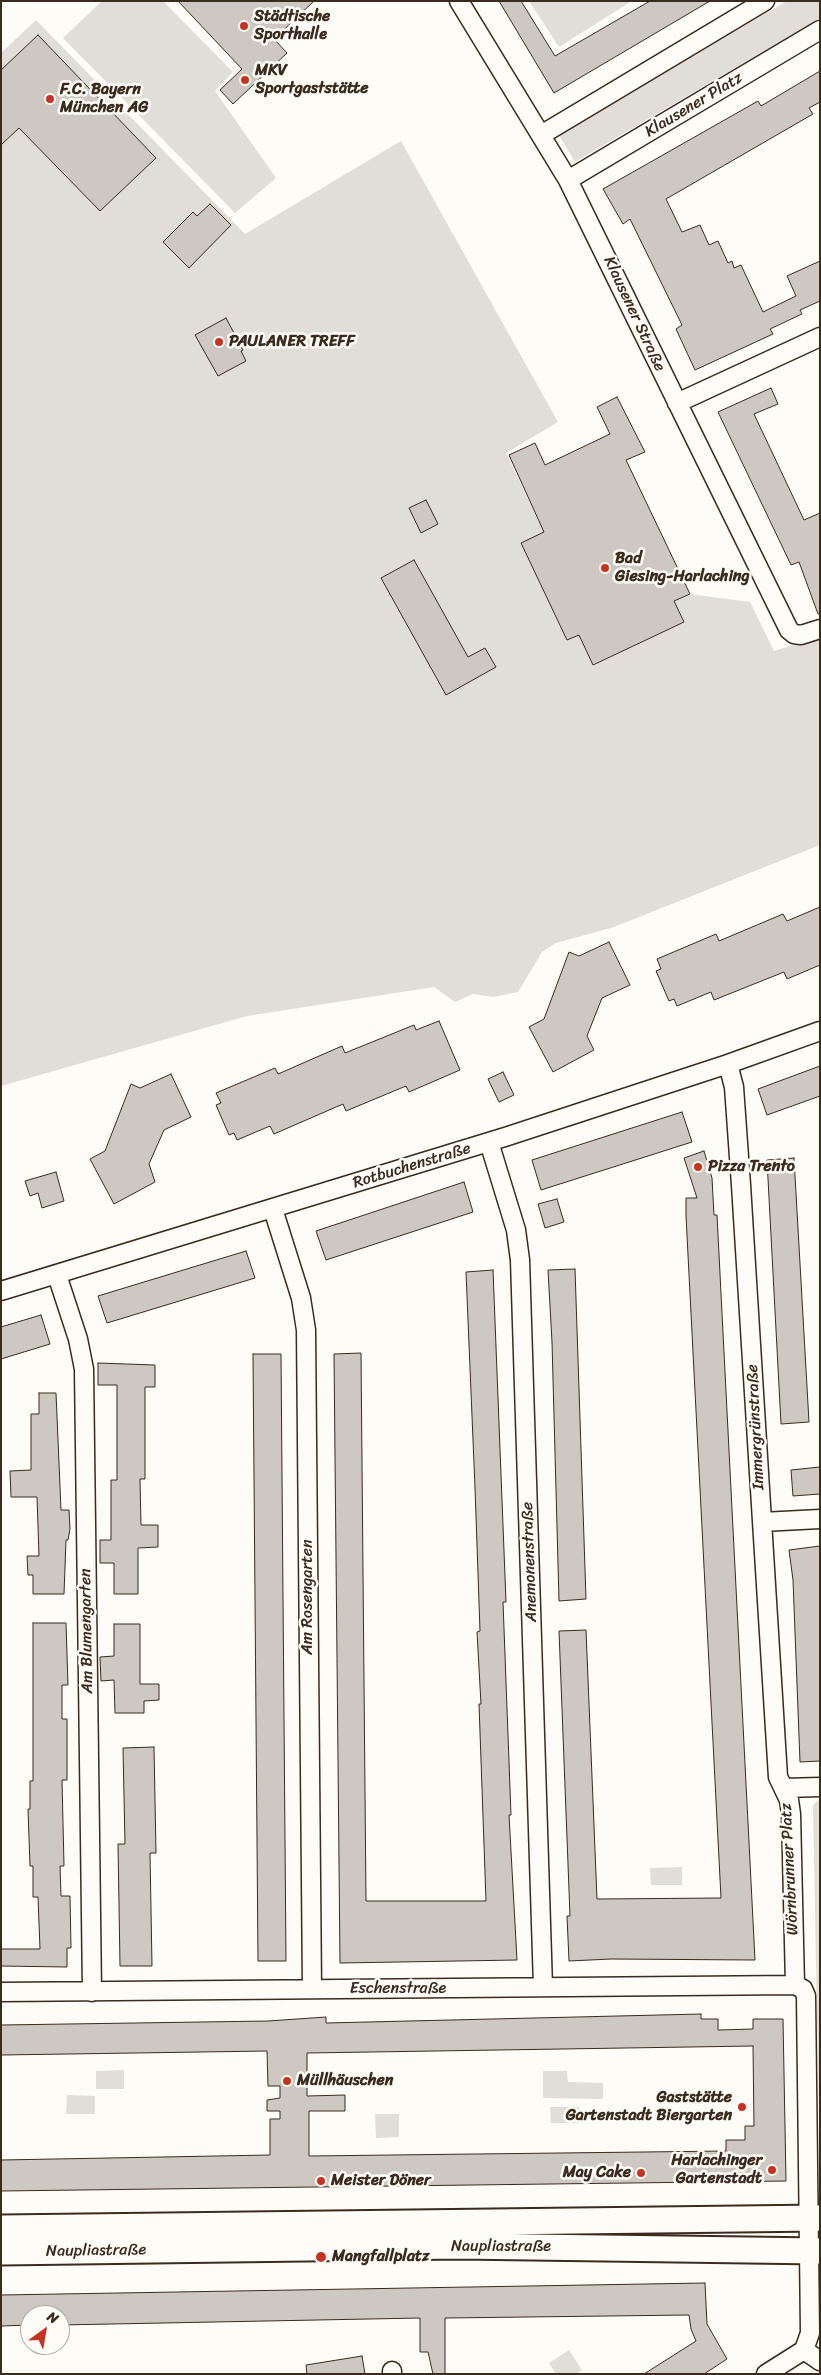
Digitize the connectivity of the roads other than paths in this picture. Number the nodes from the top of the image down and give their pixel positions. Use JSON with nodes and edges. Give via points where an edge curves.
{"nodes":[{"id":1,"x":459,"y":1,"type":"edge"},
{"id":2,"x":765,"y":1,"type":"edge"},
{"id":3,"x":820,"y":30,"type":"edge"},
{"id":4,"x":540,"y":135,"type":"junction"},
{"id":5,"x":568,"y":180,"type":"junction"},
{"id":6,"x":820,"y":336,"type":"edge"},
{"id":7,"x":677,"y":403,"type":"junction"},
{"id":8,"x":820,"y":629,"type":"edge"},
{"id":9,"x":820,"y":1031,"type":"edge"},
{"id":10,"x":728,"y":1064,"type":"junction"},
{"id":11,"x":490,"y":1142,"type":"junction"},
{"id":12,"x":273,"y":1209,"type":"junction"},
{"id":13,"x":57,"y":1275,"type":"junction"},
{"id":14,"x":1,"y":1291,"type":"edge"},
{"id":15,"x":820,"y":1519,"type":"edge"},
{"id":16,"x":762,"y":1522,"type":"junction"},
{"id":17,"x":820,"y":1787,"type":"edge"},
{"id":18,"x":784,"y":1788,"type":"junction"},
{"id":19,"x":795,"y":1986,"type":"junction"},
{"id":20,"x":543,"y":1987,"type":"junction"},
{"id":21,"x":312,"y":1989,"type":"junction"},
{"id":22,"x":1,"y":1992,"type":"edge"},
{"id":23,"x":92,"y":1992,"type":"junction"},
{"id":24,"x":814,"y":2218,"type":"edge"},
{"id":25,"x":1,"y":2228,"type":"edge"},
{"id":26,"x":814,"y":2251,"type":"edge"},
{"id":27,"x":1,"y":2252,"type":"edge"},
{"id":28,"x":804,"y":2350,"type":"junction"},
{"id":29,"x":820,"y":2361,"type":"edge"},
{"id":30,"x":766,"y":2374,"type":"edge"}],
"edges":[{"from":1,"to":4,"type":"street","name":"Klausener Straße"},
{"from":2,"to":4,"type":"street"},
{"from":3,"to":5,"type":"street","name":"Klausener Platz"},
{"from":4,"to":5,"type":"street","name":"Klausener Straße"},
{"from":5,"to":7,"type":"street","name":"Klausener Straße"},
{"from":6,"to":7,"type":"street"},
{"from":7,"to":8,"type":"street","name":"Klausener Straße","via":[[784,621],[794,634]]},
{"from":9,"to":10,"type":"street","name":"Rotbuchenstraße"},
{"from":10,"to":11,"type":"street","name":"Rotbuchenstraße"},
{"from":10,"to":16,"type":"street","name":"Immergrünstraße","via":[[734,1087]]},
{"from":11,"to":12,"type":"street","name":"Rotbuchenstraße"},
{"from":11,"to":20,"type":"street","name":"Anemonenstraße","via":[[516,1230],[520,1260]]},
{"from":12,"to":13,"type":"street","name":"Rotbuchenstraße"},
{"from":12,"to":21,"type":"street","name":"Am Rosengarten","via":[[301,1298],[306,1330]]},
{"from":13,"to":14,"type":"street","name":"Rotbuchenstraße"},
{"from":13,"to":23,"type":"street","name":"Am Blumengarten","via":[[78,1339],[84,1369]]},
{"from":15,"to":16,"type":"street"},
{"from":16,"to":18,"type":"street","name":"Immergrünstraße","via":[[778,1778]]},
{"from":17,"to":18,"type":"street","name":"Wörnbrunner Platz"},
{"from":18,"to":19,"type":"street","name":"Wörnbrunner Platz","via":[[791,1814]]},
{"from":19,"to":20,"type":"street","name":"Eschenstraße"},
{"from":19,"to":24,"type":"street","via":[[803,1989],[806,1996]]},
{"from":20,"to":21,"type":"street","name":"Eschenstraße"},
{"from":21,"to":23,"type":"street","name":"Eschenstraße"},
{"from":22,"to":23,"type":"street","name":"Eschenstraße"},
{"from":24,"to":25,"type":"street","name":"Naupliastraße"},
{"from":24,"to":26,"type":"street"},
{"from":26,"to":27,"type":"street","name":"Naupliastraße","via":[[449,2246]]},
{"from":26,"to":28,"type":"street","via":[[810,2333]]},
{"from":28,"to":29,"type":"street"},
{"from":28,"to":30,"type":"street"}]}
